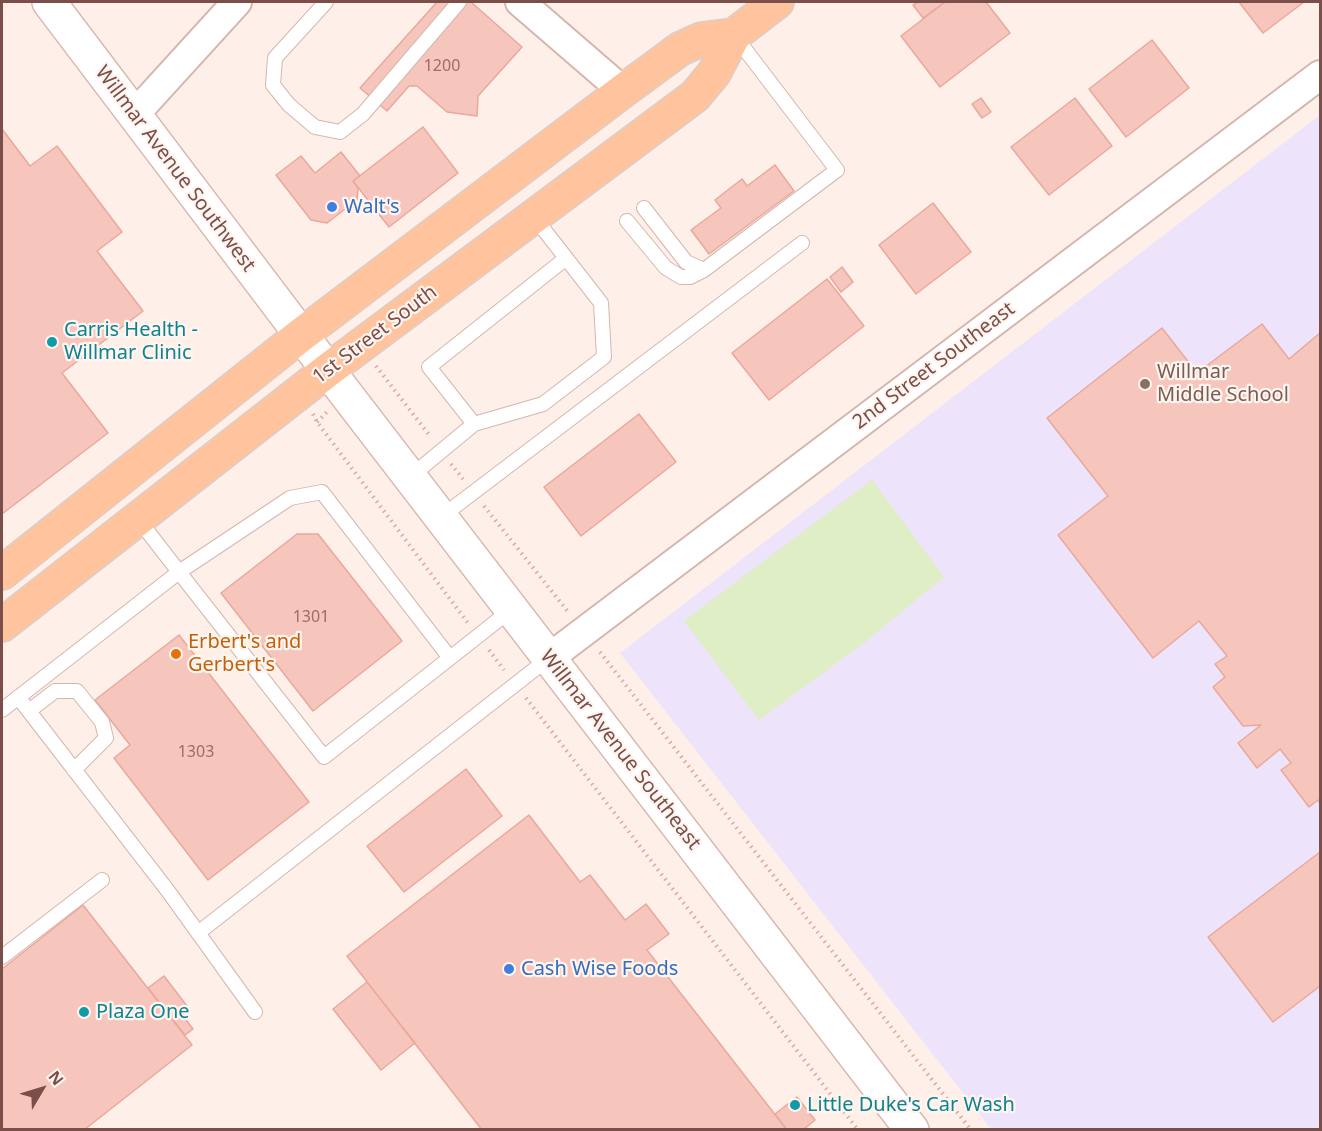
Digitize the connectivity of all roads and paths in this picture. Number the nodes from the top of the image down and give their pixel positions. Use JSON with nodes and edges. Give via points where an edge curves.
{"nodes":[{"id":1,"x":49,"y":2,"type":"edge"},
{"id":2,"x":237,"y":2,"type":"edge"},
{"id":3,"x":326,"y":2,"type":"edge"},
{"id":4,"x":459,"y":2,"type":"edge"},
{"id":5,"x":520,"y":2,"type":"edge"},
{"id":6,"x":777,"y":2,"type":"edge"},
{"id":7,"x":735,"y":35,"type":"junction"},
{"id":8,"x":1320,"y":75,"type":"edge"},
{"id":9,"x":623,"y":91,"type":"junction"},
{"id":10,"x":134,"y":115,"type":"junction"},
{"id":11,"x":644,"y":208,"type":"dead end"},
{"id":12,"x":533,"y":216,"type":"junction"},
{"id":13,"x":627,"y":220,"type":"dead end"},
{"id":14,"x":802,"y":243,"type":"dead end"},
{"id":15,"x":566,"y":259,"type":"junction"},
{"id":16,"x":704,"y":270,"type":"junction"},
{"id":17,"x":301,"y":335,"type":"junction"},
{"id":18,"x":360,"y":346,"type":"junction"},
{"id":19,"x":328,"y":370,"type":"junction"},
{"id":20,"x":317,"y":422,"type":"dead end"},
{"id":21,"x":474,"y":424,"type":"junction"},
{"id":22,"x":441,"y":451,"type":"junction"},
{"id":23,"x":410,"y":477,"type":"junction"},
{"id":24,"x":474,"y":493,"type":"junction"},
{"id":25,"x":441,"y":517,"type":"junction"},
{"id":26,"x":138,"y":519,"type":"junction"},
{"id":27,"x":180,"y":572,"type":"junction"},
{"id":28,"x":2,"y":573,"type":"edge"},
{"id":29,"x":512,"y":609,"type":"junction"},
{"id":30,"x":2,"y":625,"type":"edge"},
{"id":31,"x":584,"y":631,"type":"junction"},
{"id":32,"x":478,"y":636,"type":"junction"},
{"id":33,"x":450,"y":658,"type":"junction"},
{"id":34,"x":549,"y":658,"type":"junction"},
{"id":35,"x":516,"y":685,"type":"junction"},
{"id":36,"x":18,"y":697,"type":"junction"},
{"id":37,"x":2,"y":710,"type":"edge"},
{"id":38,"x":28,"y":711,"type":"junction"},
{"id":39,"x":74,"y":770,"type":"junction"},
{"id":40,"x":102,"y":880,"type":"dead end"},
{"id":41,"x":198,"y":933,"type":"junction"},
{"id":42,"x":2,"y":957,"type":"edge"},
{"id":43,"x":255,"y":1012,"type":"dead end"},
{"id":44,"x":858,"y":1130,"type":"edge"},
{"id":45,"x":912,"y":1130,"type":"edge"},
{"id":46,"x":971,"y":1130,"type":"edge"}],
"edges":[{"from":1,"to":10,"type":"main road","name":"Willmar Avenue Southwest"},
{"from":2,"to":10,"type":"street"},
{"from":3,"to":4,"type":"lane","via":[[275,57],[273,85],[288,105],[315,127],[340,132],[363,114]]},
{"from":5,"to":9,"type":"street"},
{"from":6,"to":7,"type":"main road","name":"1st Street South"},
{"from":7,"to":9,"type":"main road","via":[[702,39],[681,49]]},
{"from":7,"to":12,"type":"main road","name":"1st Street South","via":[[714,73],[694,96]]},
{"from":7,"to":16,"type":"lane","via":[[837,170]]},
{"from":8,"to":31,"type":"street","name":"2nd Street Southeast"},
{"from":9,"to":17,"type":"main road"},
{"from":10,"to":17,"type":"main road","name":"Willmar Avenue Southwest"},
{"from":11,"to":16,"type":"lane","via":[[686,262]]},
{"from":12,"to":15,"type":"lane"},
{"from":12,"to":18,"type":"main road","name":"1st Street South"},
{"from":13,"to":16,"type":"lane","via":[[666,268],[681,277]]},
{"from":14,"to":24,"type":"lane"},
{"from":15,"to":21,"type":"lane","via":[[429,367]]},
{"from":15,"to":21,"type":"lane","via":[[601,303],[604,357],[543,404]]},
{"from":17,"to":19,"type":"main road","name":"Willmar Avenue Southwest"},
{"from":17,"to":28,"type":"main road"},
{"from":18,"to":19,"type":"main road","name":"1st Street South"},
{"from":18,"to":22,"type":"path"},
{"from":19,"to":23,"type":"main road","name":"Willmar Avenue Southeast"},
{"from":19,"to":26,"type":"main road","name":"1st Street South"},
{"from":20,"to":32,"type":"path"},
{"from":21,"to":22,"type":"lane"},
{"from":22,"to":23,"type":"lane"},
{"from":22,"to":24,"type":"path"},
{"from":23,"to":25,"type":"main road","name":"Willmar Avenue Southeast"},
{"from":24,"to":25,"type":"lane"},
{"from":24,"to":31,"type":"path"},
{"from":25,"to":29,"type":"main road","name":"Willmar Avenue Southeast"},
{"from":26,"to":27,"type":"lane"},
{"from":26,"to":30,"type":"main road","name":"1st Street South"},
{"from":27,"to":33,"type":"lane","via":[[290,498],[322,492]]},
{"from":27,"to":33,"type":"lane","via":[[324,757]]},
{"from":27,"to":36,"type":"lane"},
{"from":29,"to":32,"type":"lane"},
{"from":29,"to":34,"type":"main road","name":"Willmar Avenue Southeast"},
{"from":31,"to":34,"type":"street","name":"2nd Street Southeast"},
{"from":31,"to":46,"type":"path"},
{"from":32,"to":33,"type":"lane"},
{"from":32,"to":35,"type":"path"},
{"from":34,"to":35,"type":"lane"},
{"from":34,"to":45,"type":"main road","name":"Willmar Avenue Southeast"},
{"from":35,"to":41,"type":"lane"},
{"from":35,"to":44,"type":"path"},
{"from":36,"to":37,"type":"lane"},
{"from":36,"to":38,"type":"lane"},
{"from":38,"to":39,"type":"lane"},
{"from":38,"to":39,"type":"lane","via":[[55,691],[77,691],[102,722],[106,738]]},
{"from":39,"to":41,"type":"lane"},
{"from":40,"to":42,"type":"lane"},
{"from":41,"to":43,"type":"lane"}]}
